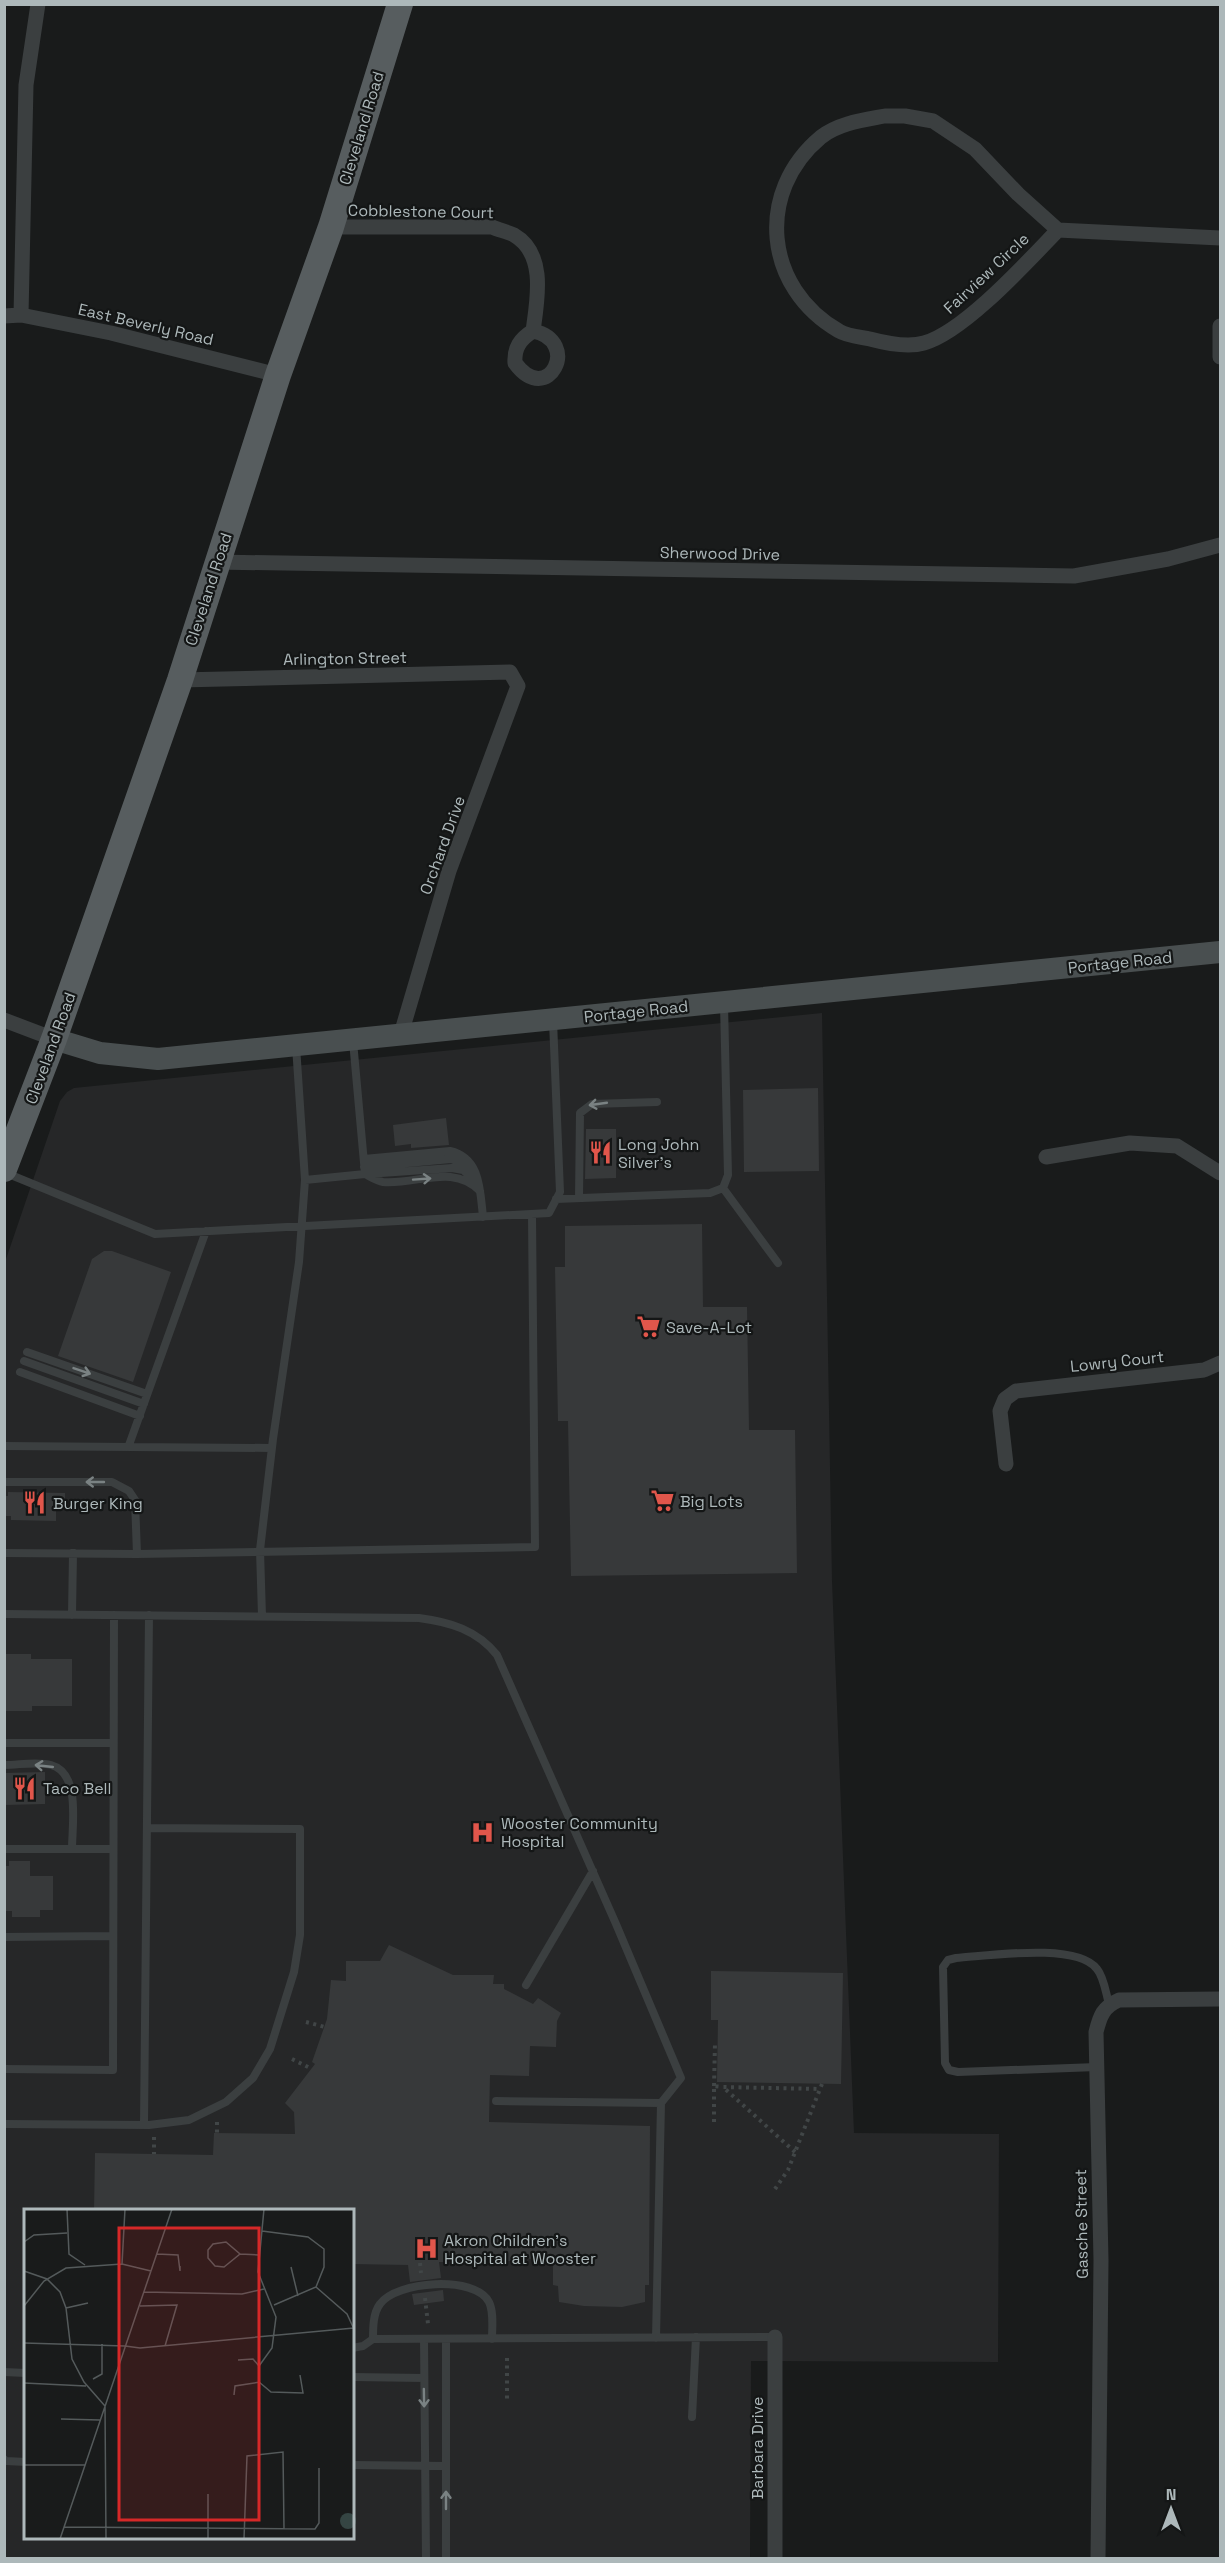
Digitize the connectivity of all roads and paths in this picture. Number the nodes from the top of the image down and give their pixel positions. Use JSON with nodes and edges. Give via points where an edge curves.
{"nodes":[{"id":1,"x":38,"y":4,"type":"edge"},
{"id":2,"x":400,"y":4,"type":"edge"},
{"id":3,"x":331,"y":227,"type":"junction"},
{"id":4,"x":1058,"y":230,"type":"junction"},
{"id":5,"x":1221,"y":238,"type":"edge"},
{"id":6,"x":21,"y":315,"type":"junction"},
{"id":7,"x":4,"y":316,"type":"edge"},
{"id":8,"x":1221,"y":326,"type":"edge"},
{"id":9,"x":533,"y":331,"type":"dead end"},
{"id":10,"x":1221,"y":357,"type":"edge"},
{"id":11,"x":278,"y":375,"type":"junction"},
{"id":12,"x":1221,"y":545,"type":"edge"},
{"id":13,"x":216,"y":562,"type":"junction"},
{"id":14,"x":510,"y":672,"type":"joint"},
{"id":15,"x":180,"y":680,"type":"junction"},
{"id":16,"x":1221,"y":952,"type":"edge"},
{"id":17,"x":724,"y":1003,"type":"junction"},
{"id":18,"x":4,"y":1020,"type":"edge"},
{"id":19,"x":553,"y":1020,"type":"junction"},
{"id":20,"x":400,"y":1034,"type":"junction"},
{"id":21,"x":54,"y":1039,"type":"junction"},
{"id":22,"x":353,"y":1039,"type":"junction"},
{"id":23,"x":295,"y":1045,"type":"junction"},
{"id":24,"x":657,"y":1102,"type":"dead end"},
{"id":25,"x":1046,"y":1157,"type":"dead end"},
{"id":26,"x":364,"y":1167,"type":"junction"},
{"id":27,"x":4,"y":1171,"type":"edge"},
{"id":28,"x":1221,"y":1173,"type":"edge"},
{"id":29,"x":305,"y":1180,"type":"junction"},
{"id":30,"x":480,"y":1188,"type":"junction"},
{"id":31,"x":723,"y":1188,"type":"junction"},
{"id":32,"x":579,"y":1198,"type":"junction"},
{"id":33,"x":556,"y":1199,"type":"junction"},
{"id":34,"x":532,"y":1215,"type":"junction"},
{"id":35,"x":483,"y":1217,"type":"junction"},
{"id":36,"x":302,"y":1226,"type":"junction"},
{"id":37,"x":206,"y":1231,"type":"junction"},
{"id":38,"x":778,"y":1263,"type":"dead end"},
{"id":39,"x":27,"y":1352,"type":"dead end"},
{"id":40,"x":24,"y":1361,"type":"dead end"},
{"id":41,"x":1221,"y":1363,"type":"edge"},
{"id":42,"x":20,"y":1372,"type":"dead end"},
{"id":43,"x":147,"y":1394,"type":"junction"},
{"id":44,"x":144,"y":1404,"type":"junction"},
{"id":45,"x":140,"y":1416,"type":"junction"},
{"id":46,"x":129,"y":1445,"type":"junction"},
{"id":47,"x":4,"y":1446,"type":"edge"},
{"id":48,"x":272,"y":1448,"type":"junction"},
{"id":49,"x":1006,"y":1464,"type":"dead end"},
{"id":50,"x":4,"y":1482,"type":"edge"},
{"id":51,"x":260,"y":1550,"type":"junction"},
{"id":52,"x":4,"y":1553,"type":"edge"},
{"id":53,"x":73,"y":1553,"type":"junction"},
{"id":54,"x":137,"y":1554,"type":"junction"},
{"id":55,"x":4,"y":1614,"type":"edge"},
{"id":56,"x":72,"y":1615,"type":"junction"},
{"id":57,"x":114,"y":1615,"type":"junction"},
{"id":58,"x":149,"y":1615,"type":"junction"},
{"id":59,"x":262,"y":1616,"type":"junction"},
{"id":60,"x":4,"y":1743,"type":"edge"},
{"id":61,"x":113,"y":1743,"type":"junction"},
{"id":62,"x":4,"y":1765,"type":"edge"},
{"id":63,"x":147,"y":1828,"type":"junction"},
{"id":64,"x":4,"y":1849,"type":"edge"},
{"id":65,"x":72,"y":1849,"type":"junction"},
{"id":66,"x":113,"y":1849,"type":"junction"},
{"id":67,"x":593,"y":1871,"type":"junction"},
{"id":68,"x":113,"y":1936,"type":"junction"},
{"id":69,"x":4,"y":1937,"type":"edge"},
{"id":70,"x":526,"y":1985,"type":"dead end"},
{"id":71,"x":1221,"y":1998,"type":"edge"},
{"id":72,"x":1109,"y":2004,"type":"junction"},
{"id":73,"x":306,"y":2022,"type":"dead end"},
{"id":74,"x":325,"y":2027,"type":"dead end"},
{"id":75,"x":715,"y":2043,"type":"dead end"},
{"id":76,"x":292,"y":2059,"type":"dead end"},
{"id":77,"x":1097,"y":2067,"type":"junction"},
{"id":78,"x":4,"y":2069,"type":"edge"},
{"id":79,"x":312,"y":2069,"type":"dead end"},
{"id":80,"x":714,"y":2086,"type":"junction"},
{"id":81,"x":723,"y":2087,"type":"junction"},
{"id":82,"x":496,"y":2102,"type":"dead end"},
{"id":83,"x":661,"y":2103,"type":"junction"},
{"id":84,"x":217,"y":2122,"type":"dead end"},
{"id":85,"x":714,"y":2122,"type":"dead end"},
{"id":86,"x":4,"y":2124,"type":"edge"},
{"id":87,"x":144,"y":2124,"type":"junction"},
{"id":88,"x":217,"y":2133,"type":"dead end"},
{"id":89,"x":154,"y":2137,"type":"dead end"},
{"id":90,"x":795,"y":2152,"type":"junction"},
{"id":91,"x":154,"y":2154,"type":"dead end"},
{"id":92,"x":775,"y":2189,"type":"dead end"},
{"id":93,"x":696,"y":2337,"type":"junction"},
{"id":94,"x":776,"y":2337,"type":"joint"},
{"id":95,"x":656,"y":2338,"type":"junction"},
{"id":96,"x":373,"y":2339,"type":"junction"},
{"id":97,"x":424,"y":2339,"type":"junction"},
{"id":98,"x":446,"y":2339,"type":"junction"},
{"id":99,"x":492,"y":2339,"type":"junction"},
{"id":100,"x":354,"y":2348,"type":"edge"},
{"id":101,"x":507,"y":2358,"type":"dead end"},
{"id":102,"x":4,"y":2372,"type":"edge"},
{"id":103,"x":24,"y":2373,"type":"edge"},
{"id":104,"x":354,"y":2377,"type":"edge"},
{"id":105,"x":424,"y":2378,"type":"junction"},
{"id":106,"x":507,"y":2402,"type":"dead end"},
{"id":107,"x":692,"y":2417,"type":"dead end"},
{"id":108,"x":4,"y":2459,"type":"edge"},
{"id":109,"x":24,"y":2462,"type":"edge"},
{"id":110,"x":354,"y":2465,"type":"edge"},
{"id":111,"x":425,"y":2466,"type":"junction"},
{"id":112,"x":446,"y":2466,"type":"junction"},
{"id":113,"x":426,"y":2559,"type":"edge"},
{"id":114,"x":446,"y":2559,"type":"edge"},
{"id":115,"x":776,"y":2559,"type":"edge"},
{"id":116,"x":1098,"y":2559,"type":"edge"}],
"edges":[{"from":1,"to":6,"type":"street","via":[[26,85]]},
{"from":2,"to":3,"type":"main road","name":"Cleveland Road"},
{"from":3,"to":9,"type":"street","name":"Cobblestone Court","via":[[492,227],[516,236],[534,256],[538,290]]},
{"from":3,"to":11,"type":"main road","name":"Cleveland Road"},
{"from":4,"to":4,"type":"street","name":"Fairview Circle","via":[[975,149],[933,122],[905,116],[852,122],[823,136],[797,163],[780,195],[776,225],[782,266],[804,303],[840,332],[888,344],[923,344],[953,328]]},
{"from":4,"to":5,"type":"street"},
{"from":6,"to":7,"type":"street","name":"East Beverly Road"},
{"from":6,"to":11,"type":"street","name":"East Beverly Road"},
{"from":8,"to":10,"type":"street"},
{"from":11,"to":13,"type":"main road","name":"Cleveland Road"},
{"from":12,"to":13,"type":"street","name":"Sherwood Drive","via":[[1074,576]]},
{"from":13,"to":15,"type":"main road","name":"Cleveland Road"},
{"from":14,"to":15,"type":"street","name":"Arlington Street"},
{"from":14,"to":20,"type":"street","name":"Orchard Drive","via":[[518,686],[449,871]]},
{"from":15,"to":21,"type":"main road","name":"Cleveland Road"},
{"from":16,"to":17,"type":"main road","name":"Portage Road"},
{"from":17,"to":19,"type":"main road","name":"Portage Road"},
{"from":17,"to":31,"type":"lane","via":[[728,1175]]},
{"from":18,"to":21,"type":"street"},
{"from":19,"to":20,"type":"main road","name":"Portage Road"},
{"from":19,"to":33,"type":"lane","via":[[561,1192]]},
{"from":20,"to":22,"type":"main road","name":"Portage Road"},
{"from":21,"to":23,"type":"main road","name":"Portage Road","via":[[100,1053],[158,1059]]},
{"from":21,"to":27,"type":"main road","name":"Cleveland Road"},
{"from":22,"to":23,"type":"main road","name":"Portage Road"},
{"from":22,"to":26,"type":"lane"},
{"from":23,"to":29,"type":"lane"},
{"from":24,"to":32,"type":"lane","one_way":true,"via":[[592,1104],[580,1113]]},
{"from":25,"to":28,"type":"street","via":[[1130,1143],[1177,1146]]},
{"from":26,"to":29,"type":"lane"},
{"from":26,"to":30,"type":"lane","one_way":true,"via":[[452,1168],[472,1176]]},
{"from":26,"to":30,"type":"lane","via":[[450,1151],[471,1162]]},
{"from":27,"to":37,"type":"lane","via":[[155,1234]]},
{"from":29,"to":36,"type":"lane"},
{"from":30,"to":35,"type":"lane"},
{"from":31,"to":32,"type":"lane","via":[[710,1193]]},
{"from":31,"to":38,"type":"lane"},
{"from":32,"to":33,"type":"lane"},
{"from":33,"to":34,"type":"lane","via":[[549,1213]]},
{"from":34,"to":35,"type":"lane"},
{"from":34,"to":51,"type":"lane","via":[[535,1546]]},
{"from":35,"to":36,"type":"lane"},
{"from":36,"to":37,"type":"lane"},
{"from":36,"to":48,"type":"lane"},
{"from":37,"to":43,"type":"lane"},
{"from":39,"to":43,"type":"lane","one_way":true},
{"from":40,"to":44,"type":"lane"},
{"from":41,"to":49,"type":"street","name":"Lowry Court","via":[[1204,1370],[1016,1391],[1005,1399],[1000,1411]]},
{"from":42,"to":45,"type":"lane"},
{"from":43,"to":44,"type":"lane"},
{"from":44,"to":45,"type":"lane"},
{"from":45,"to":46,"type":"lane"},
{"from":46,"to":47,"type":"lane"},
{"from":46,"to":48,"type":"lane"},
{"from":48,"to":51,"type":"lane"},
{"from":54,"to":50,"type":"lane","one_way":true,"via":[[135,1500],[122,1486],[112,1482]]},
{"from":51,"to":54,"type":"lane"},
{"from":51,"to":59,"type":"lane"},
{"from":52,"to":53,"type":"lane"},
{"from":53,"to":54,"type":"lane"},
{"from":53,"to":56,"type":"lane"},
{"from":55,"to":56,"type":"lane"},
{"from":56,"to":57,"type":"lane"},
{"from":57,"to":58,"type":"lane"},
{"from":57,"to":61,"type":"lane"},
{"from":58,"to":59,"type":"lane"},
{"from":58,"to":63,"type":"lane"},
{"from":59,"to":67,"type":"lane","via":[[419,1618],[442,1621],[480,1637],[497,1655]]},
{"from":60,"to":61,"type":"lane"},
{"from":61,"to":66,"type":"lane"},
{"from":65,"to":62,"type":"lane","one_way":true,"via":[[69,1779],[51,1765]]},
{"from":63,"to":87,"type":"lane"},
{"from":63,"to":87,"type":"lane","via":[[300,1829],[300,1935],[294,1972],[273,2038],[253,2078],[226,2102],[189,2120]]},
{"from":64,"to":65,"type":"lane"},
{"from":65,"to":66,"type":"lane"},
{"from":66,"to":68,"type":"lane"},
{"from":67,"to":70,"type":"lane"},
{"from":67,"to":83,"type":"lane","via":[[681,2078]]},
{"from":68,"to":69,"type":"lane"},
{"from":68,"to":78,"type":"lane","via":[[112,2070]]},
{"from":71,"to":72,"type":"street","via":[[1132,1999]]},
{"from":72,"to":77,"type":"street","name":"Gasche Street","via":[[1100,2014],[1096,2032]]},
{"from":72,"to":77,"type":"lane","via":[[1098,1969],[1082,1957],[1061,1952],[956,1958],[943,1967],[945,2063],[949,2070]]},
{"from":73,"to":74,"type":"path"},
{"from":75,"to":80,"type":"path"},
{"from":76,"to":79,"type":"path"},
{"from":77,"to":116,"type":"street","name":"Gasche Street","via":[[1101,2260]]},
{"from":80,"to":81,"type":"path"},
{"from":80,"to":85,"type":"path"},
{"from":81,"to":90,"type":"path"},
{"from":81,"to":90,"type":"path","via":[[821,2086]]},
{"from":82,"to":83,"type":"lane"},
{"from":83,"to":95,"type":"lane"},
{"from":84,"to":88,"type":"path"},
{"from":86,"to":87,"type":"lane"},
{"from":89,"to":91,"type":"path"},
{"from":90,"to":92,"type":"path"},
{"from":93,"to":94,"type":"lane"},
{"from":93,"to":95,"type":"lane"},
{"from":93,"to":107,"type":"lane"},
{"from":94,"to":115,"type":"street","name":"Barbara Drive"},
{"from":95,"to":99,"type":"lane"},
{"from":96,"to":97,"type":"lane"},
{"from":96,"to":99,"type":"lane","via":[[379,2304],[388,2296],[402,2289],[452,2284],[479,2291],[489,2302]]},
{"from":96,"to":100,"type":"lane"},
{"from":97,"to":98,"type":"lane"},
{"from":97,"to":105,"type":"lane"},
{"from":98,"to":99,"type":"lane"},
{"from":98,"to":112,"type":"lane"},
{"from":101,"to":106,"type":"path"},
{"from":102,"to":103,"type":"lane"},
{"from":104,"to":105,"type":"lane"},
{"from":105,"to":111,"type":"lane","one_way":true},
{"from":108,"to":109,"type":"lane"},
{"from":110,"to":111,"type":"lane"},
{"from":111,"to":112,"type":"lane"},
{"from":111,"to":113,"type":"lane"},
{"from":114,"to":112,"type":"lane","one_way":true}]}
